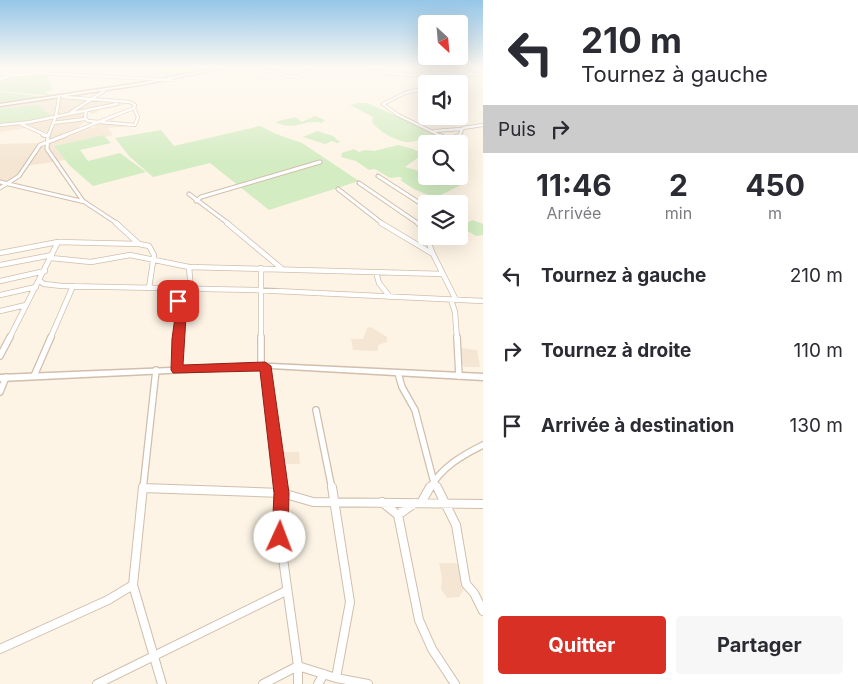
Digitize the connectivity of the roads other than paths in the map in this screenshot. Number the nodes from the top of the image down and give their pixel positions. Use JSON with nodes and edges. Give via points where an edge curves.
{"nodes":[{"id":1,"x":44,"y":100,"type":"edge"},
{"id":2,"x":60,"y":100,"type":"edge"},
{"id":3,"x":90,"y":100,"type":"edge"},
{"id":4,"x":103,"y":100,"type":"edge"},
{"id":5,"x":391,"y":100,"type":"edge"},
{"id":6,"x":130,"y":102,"type":"junction"},
{"id":7,"x":0,"y":105,"type":"edge"},
{"id":8,"x":134,"y":108,"type":"junction"},
{"id":9,"x":86,"y":112,"type":"junction"},
{"id":10,"x":67,"y":114,"type":"junction"},
{"id":11,"x":56,"y":116,"type":"junction"},
{"id":12,"x":85,"y":119,"type":"junction"},
{"id":13,"x":30,"y":122,"type":"junction"},
{"id":14,"x":53,"y":122,"type":"junction"},
{"id":15,"x":99,"y":122,"type":"junction"},
{"id":16,"x":1,"y":124,"type":"edge"},
{"id":17,"x":16,"y":124,"type":"junction"},
{"id":18,"x":418,"y":124,"type":"edge"},
{"id":19,"x":421,"y":125,"type":"edge"},
{"id":20,"x":483,"y":125,"type":"edge"},
{"id":21,"x":461,"y":129,"type":"junction"},
{"id":22,"x":434,"y":130,"type":"junction"},
{"id":23,"x":48,"y":136,"type":"junction"},
{"id":24,"x":47,"y":142,"type":"junction"},
{"id":25,"x":320,"y":162,"type":"dead end"},
{"id":26,"x":19,"y":176,"type":"junction"},
{"id":27,"x":378,"y":176,"type":"dead end"},
{"id":28,"x":0,"y":182,"type":"edge"},
{"id":29,"x":358,"y":183,"type":"dead end"},
{"id":30,"x":8,"y":184,"type":"junction"},
{"id":31,"x":0,"y":188,"type":"edge"},
{"id":32,"x":26,"y":188,"type":"junction"},
{"id":33,"x":338,"y":189,"type":"dead end"},
{"id":34,"x":190,"y":194,"type":"dead end"},
{"id":35,"x":196,"y":201,"type":"junction"},
{"id":36,"x":85,"y":202,"type":"junction"},
{"id":37,"x":418,"y":202,"type":"edge"},
{"id":38,"x":418,"y":223,"type":"edge"},
{"id":39,"x":58,"y":242,"type":"junction"},
{"id":40,"x":139,"y":244,"type":"junction"},
{"id":41,"x":430,"y":245,"type":"edge"},
{"id":42,"x":0,"y":253,"type":"edge"},
{"id":43,"x":433,"y":254,"type":"junction"},
{"id":44,"x":52,"y":256,"type":"junction"},
{"id":45,"x":153,"y":261,"type":"junction"},
{"id":46,"x":0,"y":266,"type":"edge"},
{"id":47,"x":189,"y":268,"type":"junction"},
{"id":48,"x":260,"y":268,"type":"junction"},
{"id":49,"x":281,"y":268,"type":"junction"},
{"id":50,"x":45,"y":271,"type":"junction"},
{"id":51,"x":376,"y":272,"type":"junction"},
{"id":52,"x":0,"y":273,"type":"edge"},
{"id":53,"x":443,"y":274,"type":"junction"},
{"id":54,"x":1,"y":280,"type":"edge"},
{"id":55,"x":40,"y":281,"type":"junction"},
{"id":56,"x":73,"y":286,"type":"junction"},
{"id":57,"x":36,"y":287,"type":"junction"},
{"id":58,"x":149,"y":288,"type":"junction"},
{"id":59,"x":179,"y":290,"type":"junction"},
{"id":60,"x":191,"y":290,"type":"junction"},
{"id":61,"x":259,"y":291,"type":"junction"},
{"id":62,"x":0,"y":295,"type":"edge"},
{"id":63,"x":390,"y":298,"type":"junction"},
{"id":64,"x":454,"y":300,"type":"junction"},
{"id":65,"x":483,"y":301,"type":"edge"},
{"id":66,"x":26,"y":305,"type":"junction"},
{"id":67,"x":0,"y":310,"type":"edge"},
{"id":68,"x":3,"y":343,"type":"edge"},
{"id":69,"x":0,"y":356,"type":"edge"},
{"id":70,"x":263,"y":366,"type":"junction"},
{"id":71,"x":156,"y":370,"type":"junction"},
{"id":72,"x":177,"y":370,"type":"junction"},
{"id":73,"x":398,"y":373,"type":"junction"},
{"id":74,"x":34,"y":376,"type":"junction"},
{"id":75,"x":459,"y":376,"type":"junction"},
{"id":76,"x":483,"y":377,"type":"edge"},
{"id":77,"x":3,"y":378,"type":"edge"},
{"id":78,"x":0,"y":392,"type":"edge"},
{"id":79,"x":316,"y":410,"type":"dead end"},
{"id":80,"x":483,"y":445,"type":"edge"},
{"id":81,"x":433,"y":479,"type":"junction"},
{"id":82,"x":143,"y":488,"type":"junction"},
{"id":83,"x":282,"y":493,"type":"junction"},
{"id":84,"x":335,"y":502,"type":"junction"},
{"id":85,"x":382,"y":502,"type":"junction"},
{"id":86,"x":418,"y":503,"type":"junction"},
{"id":87,"x":445,"y":503,"type":"junction"},
{"id":88,"x":483,"y":504,"type":"edge"},
{"id":89,"x":398,"y":515,"type":"junction"},
{"id":90,"x":132,"y":585,"type":"junction"},
{"id":91,"x":286,"y":590,"type":"junction"},
{"id":92,"x":474,"y":593,"type":"junction"},
{"id":93,"x":483,"y":597,"type":"edge"},
{"id":94,"x":483,"y":611,"type":"edge"},
{"id":95,"x":0,"y":649,"type":"edge"},
{"id":96,"x":154,"y":656,"type":"junction"},
{"id":97,"x":298,"y":666,"type":"junction"},
{"id":98,"x":324,"y":674,"type":"junction"},
{"id":99,"x":336,"y":678,"type":"junction"},
{"id":100,"x":96,"y":684,"type":"edge"},
{"id":101,"x":162,"y":684,"type":"edge"},
{"id":102,"x":263,"y":684,"type":"edge"},
{"id":103,"x":298,"y":684,"type":"edge"},
{"id":104,"x":318,"y":684,"type":"edge"},
{"id":105,"x":368,"y":684,"type":"edge"},
{"id":106,"x":455,"y":684,"type":"edge"}],
"edges":[{"from":1,"to":7,"type":"street"},
{"from":2,"to":11,"type":"street"},
{"from":3,"to":10,"type":"street"},
{"from":4,"to":6,"type":"street"},
{"from":5,"to":18,"type":"street","via":[[383,104]]},
{"from":6,"to":8,"type":"street","via":[[135,104]]},
{"from":6,"to":9,"type":"street"},
{"from":8,"to":15,"type":"street"},
{"from":8,"to":15,"type":"street","via":[[138,117],[135,125]]},
{"from":9,"to":10,"type":"street"},
{"from":9,"to":12,"type":"street"},
{"from":10,"to":11,"type":"street"},
{"from":10,"to":14,"type":"street"},
{"from":11,"to":13,"type":"street"},
{"from":11,"to":14,"type":"street"},
{"from":12,"to":14,"type":"street"},
{"from":12,"to":15,"type":"street"},
{"from":13,"to":14,"type":"street"},
{"from":13,"to":17,"type":"street"},
{"from":14,"to":23,"type":"street"},
{"from":15,"to":24,"type":"street"},
{"from":16,"to":17,"type":"street"},
{"from":17,"to":23,"type":"street"},
{"from":19,"to":22,"type":"street"},
{"from":20,"to":21,"type":"street"},
{"from":21,"to":22,"type":"street"},
{"from":21,"to":22,"type":"street","via":[[459,136],[447,140]]},
{"from":23,"to":24,"type":"street"},
{"from":24,"to":26,"type":"street","via":[[39,146]]},
{"from":24,"to":36,"type":"street","via":[[47,148]]},
{"from":25,"to":35,"type":"street"},
{"from":26,"to":30,"type":"street"},
{"from":26,"to":32,"type":"street"},
{"from":27,"to":37,"type":"street"},
{"from":28,"to":30,"type":"street"},
{"from":29,"to":38,"type":"street"},
{"from":30,"to":31,"type":"street"},
{"from":30,"to":32,"type":"street"},
{"from":32,"to":36,"type":"street"},
{"from":33,"to":43,"type":"street","via":[[387,227]]},
{"from":34,"to":35,"type":"street"},
{"from":35,"to":49,"type":"street","via":[[241,233]]},
{"from":36,"to":40,"type":"street","via":[[121,226]]},
{"from":39,"to":40,"type":"street"},
{"from":39,"to":42,"type":"street"},
{"from":39,"to":44,"type":"street"},
{"from":40,"to":45,"type":"street","via":[[149,246],[154,255]]},
{"from":41,"to":43,"type":"street"},
{"from":43,"to":53,"type":"street"},
{"from":44,"to":45,"type":"street","via":[[68,261],[92,262],[130,255]]},
{"from":44,"to":46,"type":"street"},
{"from":44,"to":50,"type":"street"},
{"from":45,"to":47,"type":"street"},
{"from":45,"to":58,"type":"street"},
{"from":47,"to":48,"type":"street"},
{"from":47,"to":60,"type":"street"},
{"from":48,"to":49,"type":"street"},
{"from":48,"to":61,"type":"street"},
{"from":49,"to":51,"type":"street"},
{"from":50,"to":54,"type":"street"},
{"from":50,"to":55,"type":"street"},
{"from":51,"to":53,"type":"street"},
{"from":51,"to":63,"type":"street","via":[[379,283]]},
{"from":52,"to":54,"type":"street"},
{"from":53,"to":64,"type":"street"},
{"from":55,"to":56,"type":"street","via":[[49,285]]},
{"from":55,"to":57,"type":"street"},
{"from":56,"to":58,"type":"street"},
{"from":56,"to":74,"type":"street"},
{"from":57,"to":62,"type":"street"},
{"from":57,"to":66,"type":"street"},
{"from":58,"to":59,"type":"street"},
{"from":59,"to":60,"type":"street"},
{"from":59,"to":72,"type":"street"},
{"from":60,"to":61,"type":"street"},
{"from":61,"to":63,"type":"street"},
{"from":61,"to":70,"type":"street"},
{"from":63,"to":64,"type":"street"},
{"from":64,"to":65,"type":"street"},
{"from":64,"to":75,"type":"street"},
{"from":66,"to":67,"type":"street"},
{"from":66,"to":68,"type":"street"},
{"from":68,"to":69,"type":"street"},
{"from":70,"to":72,"type":"street"},
{"from":70,"to":73,"type":"street"},
{"from":70,"to":83,"type":"street"},
{"from":71,"to":72,"type":"street"},
{"from":71,"to":74,"type":"street"},
{"from":71,"to":82,"type":"street"},
{"from":73,"to":75,"type":"street"},
{"from":73,"to":81,"type":"street","via":[[415,410]]},
{"from":74,"to":77,"type":"street"},
{"from":75,"to":76,"type":"street"},
{"from":77,"to":78,"type":"street"},
{"from":79,"to":84,"type":"street"},
{"from":80,"to":81,"type":"street","via":[[459,456]]},
{"from":81,"to":86,"type":"street"},
{"from":81,"to":87,"type":"street"},
{"from":82,"to":83,"type":"street"},
{"from":82,"to":90,"type":"street"},
{"from":83,"to":84,"type":"street","via":[[301,500]]},
{"from":83,"to":91,"type":"street","via":[[280,537]]},
{"from":84,"to":85,"type":"street"},
{"from":84,"to":99,"type":"street","via":[[350,602]]},
{"from":85,"to":86,"type":"street"},
{"from":85,"to":89,"type":"street"},
{"from":86,"to":87,"type":"street"},
{"from":86,"to":89,"type":"street"},
{"from":87,"to":88,"type":"street"},
{"from":87,"to":92,"type":"street","via":[[456,525],[466,584]]},
{"from":89,"to":106,"type":"street","via":[[420,626]]},
{"from":90,"to":95,"type":"street","via":[[108,600]]},
{"from":90,"to":96,"type":"street"},
{"from":91,"to":96,"type":"street"},
{"from":91,"to":97,"type":"street"},
{"from":92,"to":93,"type":"street"},
{"from":92,"to":94,"type":"street"},
{"from":96,"to":100,"type":"street"},
{"from":96,"to":101,"type":"street"},
{"from":97,"to":98,"type":"street"},
{"from":97,"to":102,"type":"street"},
{"from":97,"to":103,"type":"street"},
{"from":98,"to":99,"type":"street"},
{"from":98,"to":104,"type":"street"},
{"from":99,"to":105,"type":"street"}]}
